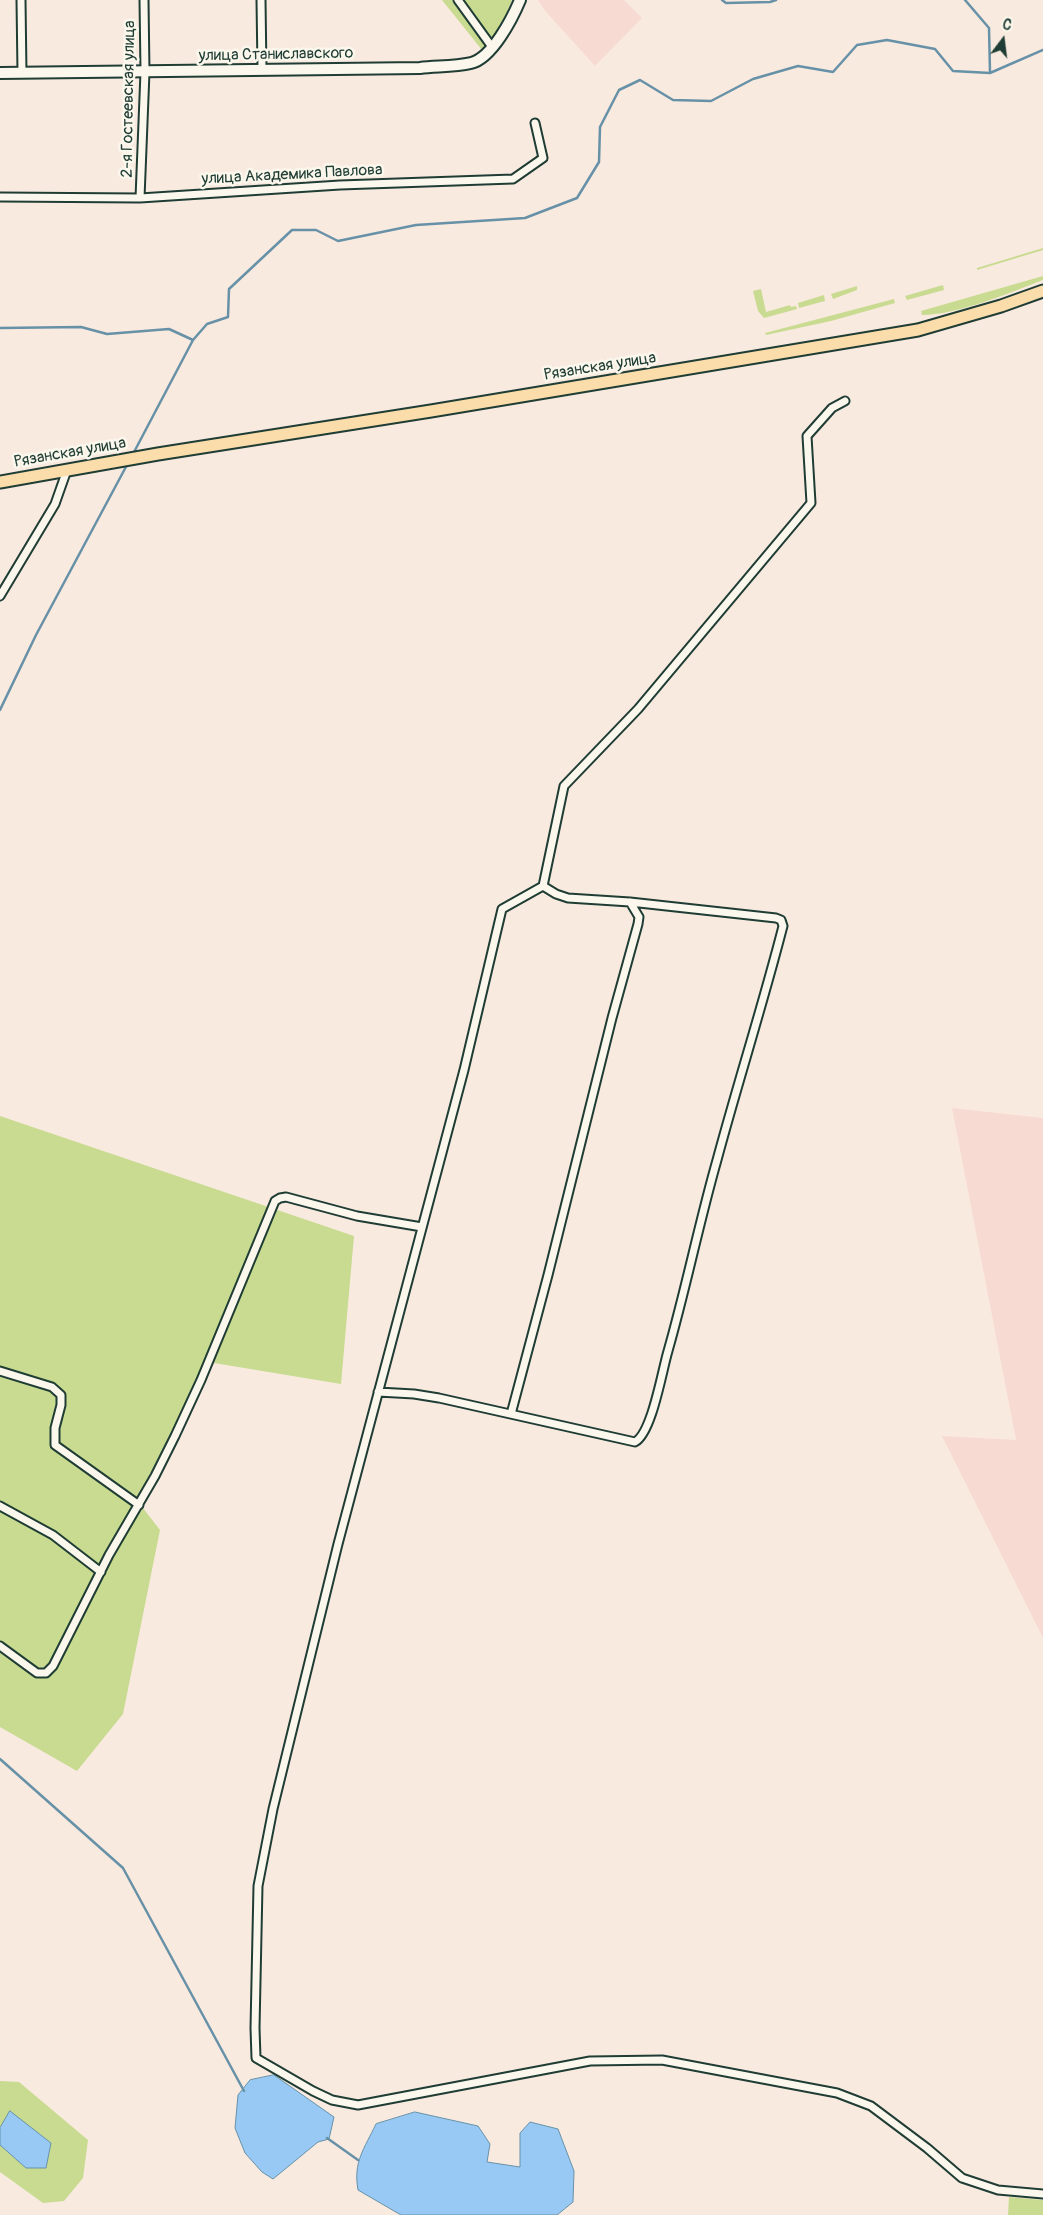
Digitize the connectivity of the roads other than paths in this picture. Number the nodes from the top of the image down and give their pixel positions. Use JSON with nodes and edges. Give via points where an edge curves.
{"nodes":[{"id":1,"x":21,"y":0,"type":"edge"},
{"id":2,"x":144,"y":0,"type":"edge"},
{"id":3,"x":261,"y":0,"type":"edge"},
{"id":4,"x":458,"y":0,"type":"edge"},
{"id":5,"x":520,"y":0,"type":"edge"},
{"id":6,"x":492,"y":47,"type":"junction"},
{"id":7,"x":262,"y":70,"type":"junction"},
{"id":8,"x":145,"y":72,"type":"junction"},
{"id":9,"x":0,"y":73,"type":"edge"},
{"id":10,"x":22,"y":73,"type":"junction"},
{"id":11,"x":535,"y":123,"type":"dead end"},
{"id":12,"x":0,"y":197,"type":"edge"},
{"id":13,"x":140,"y":198,"type":"junction"},
{"id":14,"x":1043,"y":291,"type":"edge"},
{"id":15,"x":845,"y":401,"type":"dead end"},
{"id":16,"x":67,"y":470,"type":"junction"},
{"id":17,"x":0,"y":482,"type":"edge"},
{"id":18,"x":0,"y":596,"type":"edge"},
{"id":19,"x":543,"y":886,"type":"junction"},
{"id":20,"x":630,"y":902,"type":"junction"},
{"id":21,"x":422,"y":1227,"type":"junction"},
{"id":22,"x":0,"y":1371,"type":"edge"},
{"id":23,"x":378,"y":1392,"type":"junction"},
{"id":24,"x":511,"y":1414,"type":"junction"},
{"id":25,"x":138,"y":1505,"type":"junction"},
{"id":26,"x":0,"y":1506,"type":"edge"},
{"id":27,"x":101,"y":1572,"type":"junction"},
{"id":28,"x":0,"y":1646,"type":"edge"},
{"id":29,"x":1043,"y":2194,"type":"edge"}],
"edges":[{"from":1,"to":10,"type":"street"},
{"from":2,"to":8,"type":"street","name":"2-я Гостеевская улица"},
{"from":3,"to":7,"type":"street"},
{"from":4,"to":6,"type":"street"},
{"from":5,"to":6,"type":"street","name":"улица Станиславского"},
{"from":6,"to":7,"type":"street","name":"улица Станиславского","via":[[472,63],[420,68]]},
{"from":7,"to":8,"type":"street","name":"улица Станиславского"},
{"from":8,"to":10,"type":"street","name":"улица Станиславского"},
{"from":8,"to":13,"type":"street","name":"2-я Гостеевская улица"},
{"from":9,"to":10,"type":"street","name":"улица Станиславского"},
{"from":11,"to":13,"type":"street","name":"улица Академика Павлова","via":[[543,158],[513,179],[340,185]]},
{"from":12,"to":13,"type":"street","name":"улица Академика Павлова"},
{"from":14,"to":16,"type":"main road","name":"Рязанская улица","via":[[918,330]]},
{"from":15,"to":19,"type":"street","via":[[832,408],[807,436],[811,503],[638,710],[564,786]]},
{"from":16,"to":17,"type":"main road","name":"Рязанская улица"},
{"from":16,"to":18,"type":"street","via":[[55,504]]},
{"from":19,"to":20,"type":"street","via":[[568,898]]},
{"from":19,"to":21,"type":"street","via":[[502,909]]},
{"from":20,"to":24,"type":"street","via":[[639,917],[638,924]]},
{"from":20,"to":24,"type":"street","via":[[776,918],[783,926],[715,1165],[684,1295],[645,1432],[635,1442]]},
{"from":21,"to":23,"type":"street"},
{"from":21,"to":25,"type":"street","via":[[357,1216],[286,1197],[275,1201],[197,1388]]},
{"from":22,"to":25,"type":"street","via":[[52,1387],[61,1395],[55,1445]]},
{"from":23,"to":24,"type":"street","via":[[414,1394]]},
{"from":23,"to":29,"type":"street","via":[[272,1809],[260,1877],[256,2058],[313,2092],[358,2105],[590,2061],[662,2060],[837,2093],[871,2106],[962,2178],[998,2190]]},
{"from":25,"to":27,"type":"street"},
{"from":26,"to":27,"type":"street","via":[[53,1535]]},
{"from":27,"to":28,"type":"street","via":[[53,1666],[46,1673],[37,1673]]}]}
